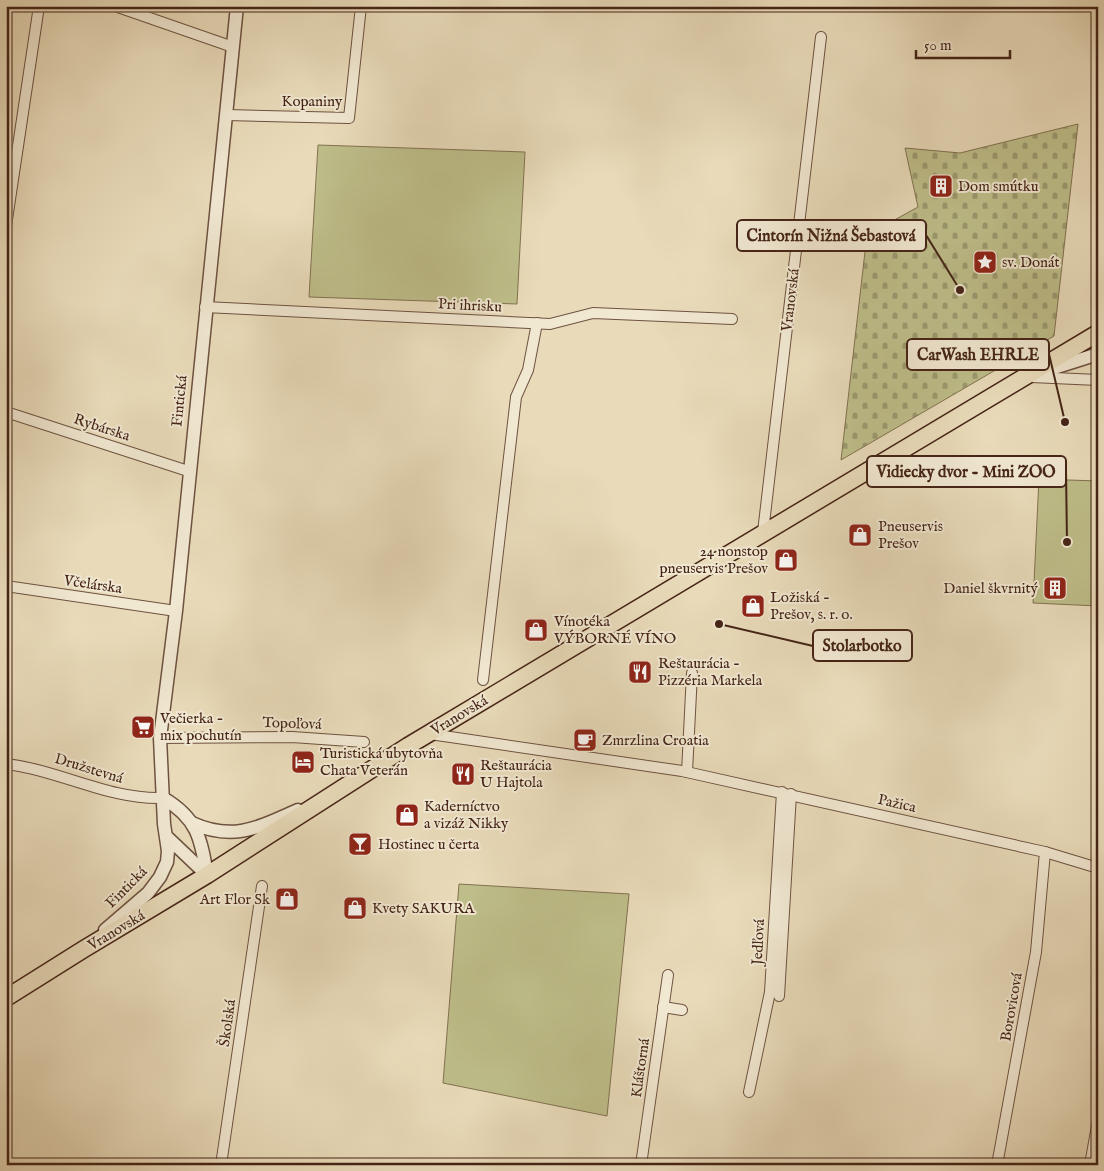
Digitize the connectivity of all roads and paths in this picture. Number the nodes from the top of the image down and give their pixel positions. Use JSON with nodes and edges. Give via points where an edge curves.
{"nodes":[{"id":1,"x":39,"y":6,"type":"edge"},
{"id":2,"x":115,"y":6,"type":"edge"},
{"id":3,"x":237,"y":6,"type":"edge"},
{"id":4,"x":361,"y":6,"type":"edge"},
{"id":5,"x":821,"y":37,"type":"dead end"},
{"id":6,"x":233,"y":47,"type":"junction"},
{"id":7,"x":226,"y":115,"type":"junction"},
{"id":8,"x":6,"y":226,"type":"edge"},
{"id":9,"x":205,"y":307,"type":"junction"},
{"id":10,"x":732,"y":319,"type":"dead end"},
{"id":11,"x":537,"y":323,"type":"junction"},
{"id":12,"x":1098,"y":333,"type":"edge"},
{"id":13,"x":1098,"y":354,"type":"edge"},
{"id":14,"x":1025,"y":377,"type":"junction"},
{"id":15,"x":1098,"y":380,"type":"edge"},
{"id":16,"x":6,"y":412,"type":"edge"},
{"id":17,"x":188,"y":471,"type":"junction"},
{"id":18,"x":763,"y":532,"type":"junction"},
{"id":19,"x":6,"y":586,"type":"edge"},
{"id":20,"x":176,"y":611,"type":"junction"},
{"id":21,"x":692,"y":673,"type":"dead end"},
{"id":22,"x":483,"y":680,"type":"dead end"},
{"id":23,"x":428,"y":733,"type":"junction"},
{"id":24,"x":160,"y":738,"type":"junction"},
{"id":25,"x":364,"y":742,"type":"dead end"},
{"id":26,"x":6,"y":764,"type":"edge"},
{"id":27,"x":688,"y":772,"type":"junction"},
{"id":28,"x":787,"y":793,"type":"junction"},
{"id":29,"x":328,"y":796,"type":"junction"},
{"id":30,"x":163,"y":798,"type":"junction"},
{"id":31,"x":192,"y":823,"type":"junction"},
{"id":32,"x":167,"y":837,"type":"junction"},
{"id":33,"x":1045,"y":852,"type":"junction"},
{"id":34,"x":1098,"y":868,"type":"edge"},
{"id":35,"x":207,"y":875,"type":"junction"},
{"id":36,"x":262,"y":886,"type":"dead end"},
{"id":37,"x":84,"y":948,"type":"junction"},
{"id":38,"x":668,"y":975,"type":"dead end"},
{"id":39,"x":779,"y":996,"type":"dead end"},
{"id":40,"x":6,"y":998,"type":"edge"},
{"id":41,"x":663,"y":1007,"type":"junction"},
{"id":42,"x":682,"y":1010,"type":"dead end"},
{"id":43,"x":748,"y":1092,"type":"dead end"},
{"id":44,"x":1098,"y":1120,"type":"edge"},
{"id":45,"x":221,"y":1165,"type":"edge"},
{"id":46,"x":641,"y":1165,"type":"edge"},
{"id":47,"x":998,"y":1165,"type":"edge"},
{"id":48,"x":1090,"y":1165,"type":"edge"}],
"edges":[{"from":1,"to":8,"type":"street"},
{"from":2,"to":6,"type":"street"},
{"from":3,"to":6,"type":"street","name":"Fintická"},
{"from":4,"to":7,"type":"street","name":"Kopaniny","via":[[349,118]]},
{"from":5,"to":18,"type":"street","name":"Vranovská"},
{"from":6,"to":7,"type":"street","name":"Fintická"},
{"from":7,"to":9,"type":"street","name":"Fintická"},
{"from":9,"to":11,"type":"street","name":"Pri ihrisku"},
{"from":9,"to":17,"type":"street","name":"Fintická"},
{"from":10,"to":11,"type":"street","name":"Pri ihrisku","via":[[593,312],[550,324]]},
{"from":11,"to":22,"type":"street","name":"Vranovská","via":[[528,370],[516,397]]},
{"from":12,"to":14,"type":"main road","name":"Vranovská"},
{"from":13,"to":14,"type":"street"},
{"from":14,"to":15,"type":"street"},
{"from":14,"to":18,"type":"main road","name":"Vranovská"},
{"from":16,"to":17,"type":"street","name":"Rybárska"},
{"from":17,"to":20,"type":"street","name":"Fintická"},
{"from":18,"to":23,"type":"main road","name":"Vranovská"},
{"from":19,"to":20,"type":"street","name":"Včelárska"},
{"from":20,"to":24,"type":"street","name":"Fintická"},
{"from":21,"to":27,"type":"street"},
{"from":23,"to":27,"type":"street","name":"Pažica"},
{"from":23,"to":29,"type":"main road","name":"Vranovská"},
{"from":24,"to":25,"type":"street","name":"Topoľová","via":[[292,737]]},
{"from":24,"to":30,"type":"street","name":"Fintická"},
{"from":26,"to":30,"type":"street","name":"Družstevná","via":[[32,767],[117,794],[145,799]]},
{"from":27,"to":28,"type":"street","name":"Pažica"},
{"from":28,"to":33,"type":"street","name":"Pažica"},
{"from":28,"to":39,"type":"street","name":"Jedľová"},
{"from":28,"to":43,"type":"street","name":"Jedľová","via":[[770,992]]},
{"from":29,"to":31,"type":"street","via":[[274,821],[240,832],[219,833]]},
{"from":29,"to":35,"type":"main road","name":"Vranovská"},
{"from":30,"to":31,"type":"street","via":[[178,807]]},
{"from":30,"to":32,"type":"street","name":"Fintická"},
{"from":31,"to":35,"type":"street","via":[[203,847]]},
{"from":32,"to":35,"type":"street"},
{"from":32,"to":37,"type":"street","name":"Fintická","via":[[167,862],[160,877],[148,893]]},
{"from":33,"to":34,"type":"street","name":"Pažica"},
{"from":33,"to":47,"type":"street","name":"Borovicová","via":[[1036,952]]},
{"from":35,"to":37,"type":"main road","name":"Vranovská"},
{"from":36,"to":45,"type":"street","name":"Školská"},
{"from":37,"to":40,"type":"main road","name":"Vranovská"},
{"from":38,"to":41,"type":"street","name":"Kláštorná"},
{"from":41,"to":42,"type":"street"},
{"from":41,"to":46,"type":"street","name":"Kláštorná"},
{"from":44,"to":48,"type":"street"}]}
